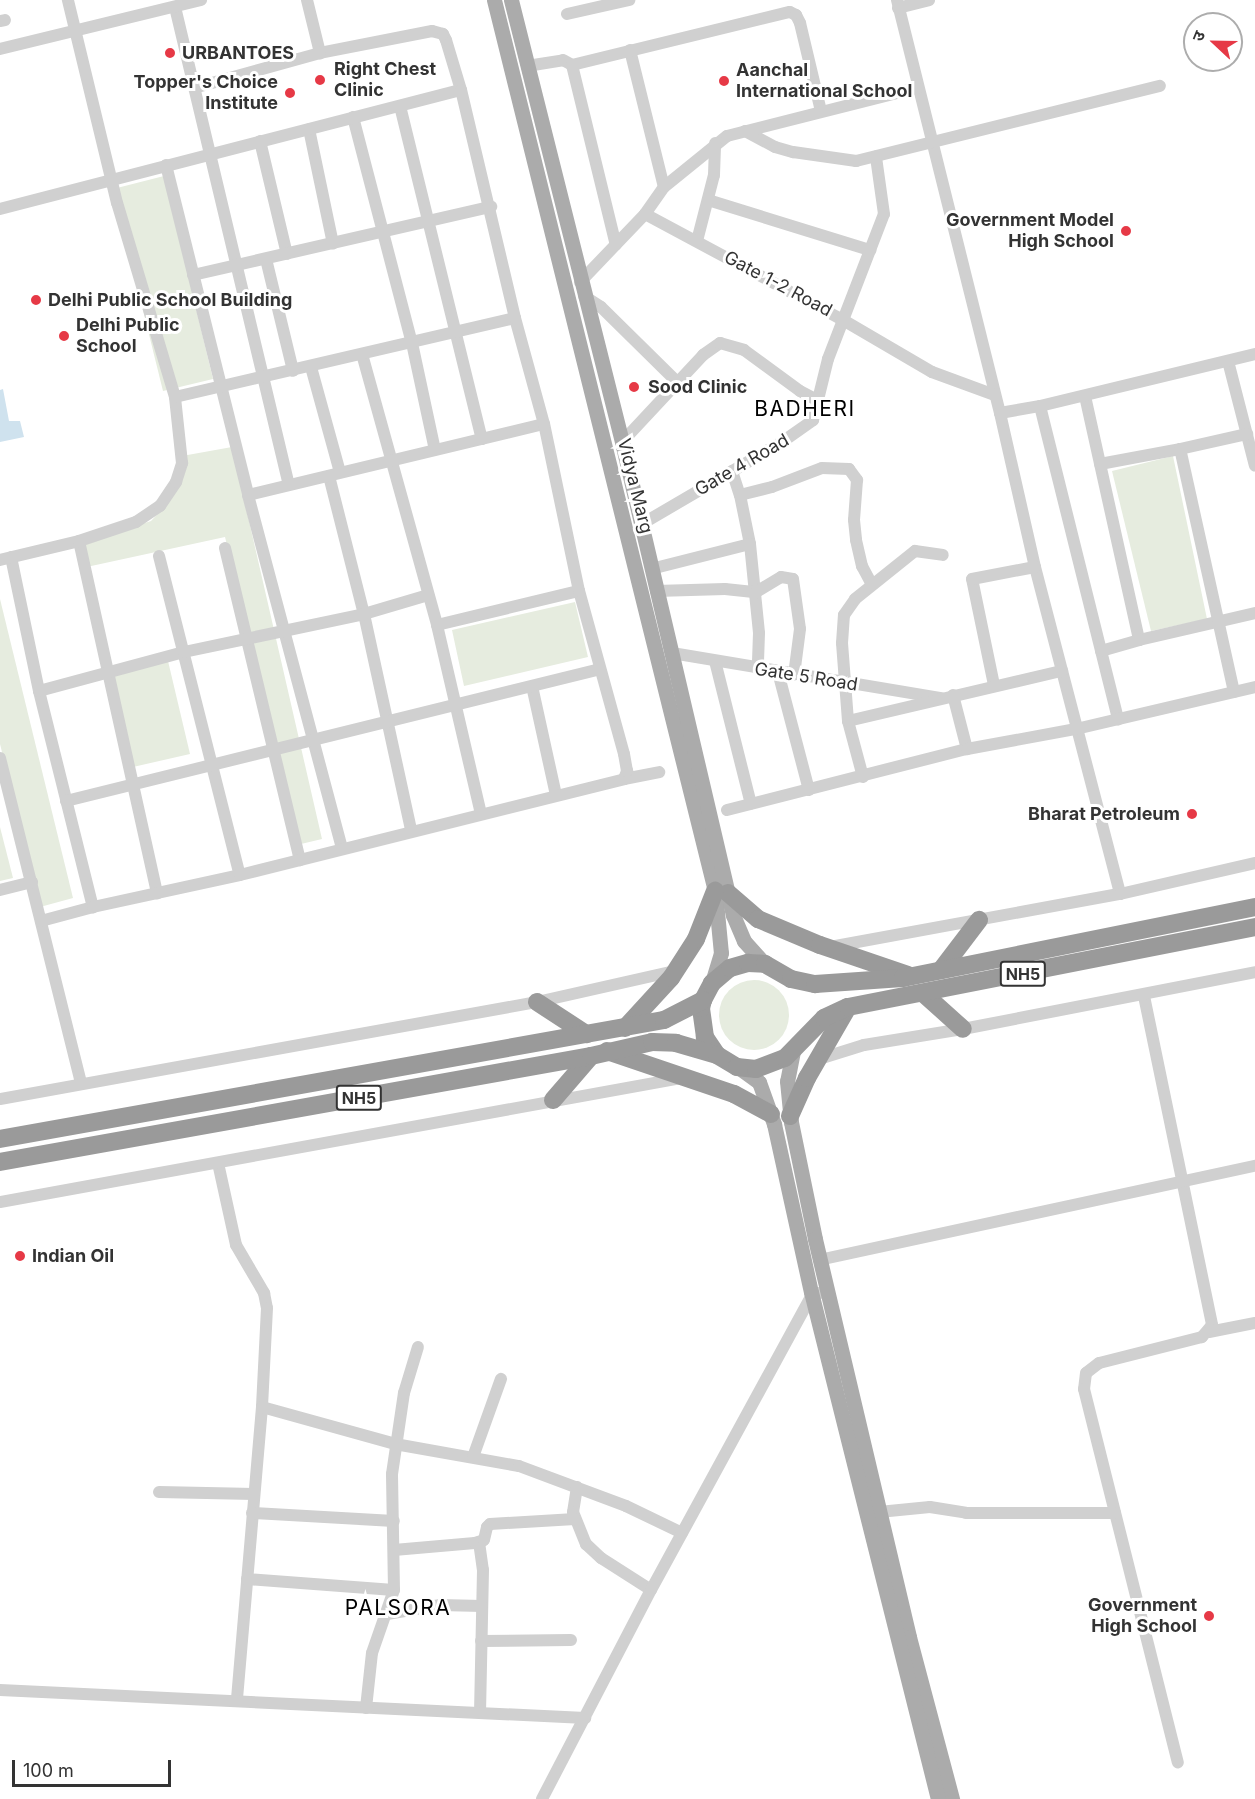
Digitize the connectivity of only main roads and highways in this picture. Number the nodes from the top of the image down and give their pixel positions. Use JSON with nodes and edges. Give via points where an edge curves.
{"nodes":[{"id":1,"x":494,"y":0,"type":"edge"},
{"id":2,"x":511,"y":0,"type":"edge"},
{"id":3,"x":722,"y":892,"type":"junction"},
{"id":4,"x":1255,"y":907,"type":"edge"},
{"id":5,"x":979,"y":920,"type":"road end"},
{"id":6,"x":1255,"y":927,"type":"edge"},
{"id":7,"x":765,"y":964,"type":"junction"},
{"id":8,"x":941,"y":970,"type":"junction"},
{"id":9,"x":912,"y":976,"type":"junction"},
{"id":10,"x":712,"y":983,"type":"junction"},
{"id":11,"x":924,"y":993,"type":"junction"},
{"id":12,"x":703,"y":1000,"type":"junction"},
{"id":13,"x":537,"y":1002,"type":"road end"},
{"id":14,"x":848,"y":1007,"type":"junction"},
{"id":15,"x":625,"y":1028,"type":"junction"},
{"id":16,"x":963,"y":1029,"type":"road end"},
{"id":17,"x":586,"y":1034,"type":"junction"},
{"id":18,"x":797,"y":1045,"type":"junction"},
{"id":19,"x":599,"y":1054,"type":"junction"},
{"id":20,"x":717,"y":1054,"type":"junction"},
{"id":21,"x":737,"y":1066,"type":"junction"},
{"id":22,"x":553,"y":1100,"type":"road end"},
{"id":23,"x":771,"y":1114,"type":"junction"},
{"id":24,"x":790,"y":1116,"type":"junction"},
{"id":25,"x":0,"y":1139,"type":"edge"},
{"id":26,"x":0,"y":1162,"type":"edge"},
{"id":27,"x":819,"y":1293,"type":"junction"},
{"id":28,"x":938,"y":1799,"type":"edge"},
{"id":29,"x":952,"y":1799,"type":"edge"}],
"edges":[{"from":1,"to":3,"type":"main road","name":"Vidya Marg"},
{"from":2,"to":3,"type":"main road","name":"Vidya Marg","via":[[672,653]]},
{"from":3,"to":7,"type":"main road","name":"Vidya Marg","via":[[744,941]]},
{"from":3,"to":9,"type":"highway","via":[[758,919]]},
{"from":3,"to":10,"type":"main road","name":"Vidya Marg","via":[[721,953]]},
{"from":3,"to":15,"type":"highway","via":[[675,971]]},
{"from":4,"to":8,"type":"highway","name":"NH5","number":"NH5"},
{"from":5,"to":8,"type":"highway"},
{"from":6,"to":11,"type":"highway","number":"NH5"},
{"from":7,"to":9,"type":"highway","name":"NH5","number":"NH5","via":[[791,979],[815,984]]},
{"from":7,"to":10,"type":"highway","via":[[730,968]]},
{"from":8,"to":9,"type":"highway","name":"NH5","number":"NH5"},
{"from":10,"to":12,"type":"highway"},
{"from":11,"to":14,"type":"highway","number":"NH5"},
{"from":11,"to":16,"type":"highway"},
{"from":12,"to":15,"type":"highway","number":"NH5","via":[[664,1020]]},
{"from":12,"to":20,"type":"highway","via":[[705,1037]]},
{"from":13,"to":17,"type":"highway"},
{"from":14,"to":18,"type":"highway","number":"NH5","via":[[824,1018]]},
{"from":14,"to":24,"type":"highway"},
{"from":15,"to":17,"type":"highway","number":"NH5"},
{"from":17,"to":25,"type":"highway","number":"NH5"},
{"from":18,"to":21,"type":"highway","number":"NH5","via":[[779,1062],[756,1069]]},
{"from":18,"to":24,"type":"main road","via":[[787,1081]]},
{"from":19,"to":20,"type":"highway","number":"NH5","via":[[652,1042],[676,1043]]},
{"from":19,"to":22,"type":"highway"},
{"from":19,"to":23,"type":"highway","via":[[734,1094]]},
{"from":19,"to":26,"type":"highway","number":"NH5"},
{"from":20,"to":21,"type":"highway","number":"NH5"},
{"from":21,"to":23,"type":"main road","via":[[759,1082]]},
{"from":23,"to":27,"type":"main road"},
{"from":24,"to":27,"type":"main road","via":[[819,1260]]},
{"from":27,"to":28,"type":"main road"},
{"from":27,"to":29,"type":"main road"}]}
